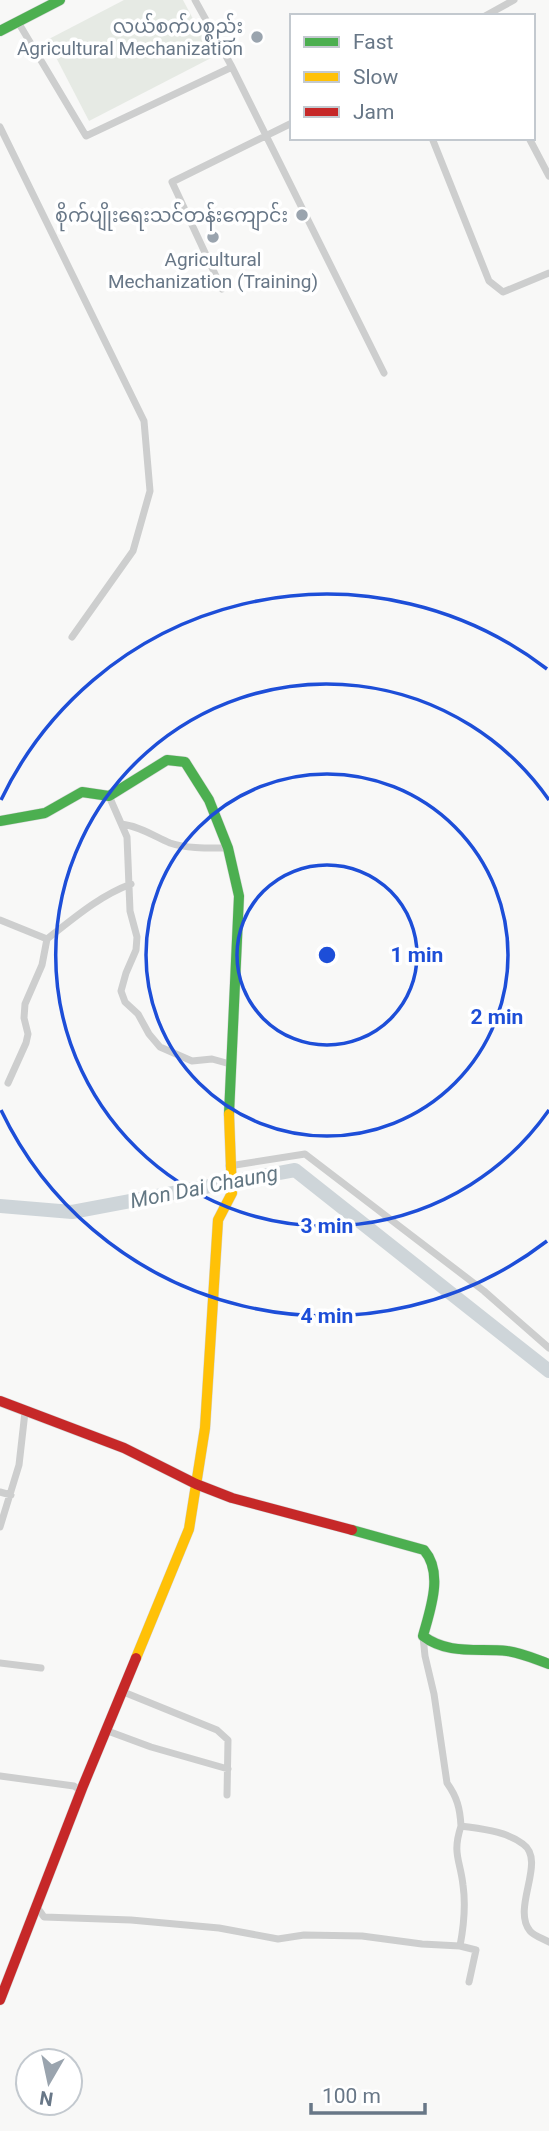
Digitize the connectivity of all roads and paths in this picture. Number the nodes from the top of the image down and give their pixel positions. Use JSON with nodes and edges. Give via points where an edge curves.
{"nodes":[{"id":1,"x":60,"y":0,"type":"edge"},
{"id":2,"x":195,"y":0,"type":"edge"},
{"id":3,"x":514,"y":0,"type":"edge"},
{"id":4,"x":489,"y":14,"type":"edge"},
{"id":5,"x":18,"y":22,"type":"junction"},
{"id":6,"x":0,"y":32,"type":"edge"},
{"id":7,"x":232,"y":66,"type":"junction"},
{"id":8,"x":290,"y":124,"type":"edge"},
{"id":9,"x":0,"y":127,"type":"edge"},
{"id":10,"x":267,"y":135,"type":"junction"},
{"id":11,"x":433,"y":140,"type":"edge"},
{"id":12,"x":530,"y":140,"type":"edge"},
{"id":13,"x":549,"y":176,"type":"edge"},
{"id":14,"x":549,"y":273,"type":"edge"},
{"id":15,"x":222,"y":289,"type":"dead end"},
{"id":16,"x":384,"y":373,"type":"dead end"},
{"id":17,"x":72,"y":637,"type":"dead end"},
{"id":18,"x":109,"y":796,"type":"junction"},
{"id":19,"x":0,"y":821,"type":"edge"},
{"id":20,"x":122,"y":824,"type":"junction"},
{"id":21,"x":228,"y":848,"type":"junction"},
{"id":22,"x":131,"y":884,"type":"junction"},
{"id":23,"x":0,"y":920,"type":"edge"},
{"id":24,"x":47,"y":939,"type":"junction"},
{"id":25,"x":230,"y":1063,"type":"junction"},
{"id":26,"x":8,"y":1083,"type":"dead end"},
{"id":27,"x":229,"y":1170,"type":"junction"},
{"id":28,"x":549,"y":1348,"type":"edge"},
{"id":29,"x":0,"y":1401,"type":"edge"},
{"id":30,"x":25,"y":1412,"type":"junction"},
{"id":31,"x":196,"y":1484,"type":"junction"},
{"id":32,"x":0,"y":1492,"type":"edge"},
{"id":33,"x":11,"y":1495,"type":"junction"},
{"id":34,"x":0,"y":1527,"type":"edge"},
{"id":35,"x":423,"y":1636,"type":"junction"},
{"id":36,"x":0,"y":1663,"type":"edge"},
{"id":37,"x":549,"y":1664,"type":"edge"},
{"id":38,"x":41,"y":1668,"type":"dead end"},
{"id":39,"x":121,"y":1691,"type":"junction"},
{"id":40,"x":105,"y":1730,"type":"junction"},
{"id":41,"x":228,"y":1769,"type":"junction"},
{"id":42,"x":0,"y":1776,"type":"edge"},
{"id":43,"x":81,"y":1791,"type":"junction"},
{"id":44,"x":227,"y":1795,"type":"dead end"},
{"id":45,"x":461,"y":1826,"type":"junction"},
{"id":46,"x":37,"y":1907,"type":"junction"},
{"id":47,"x":549,"y":1942,"type":"edge"},
{"id":48,"x":460,"y":1946,"type":"junction"},
{"id":49,"x":470,"y":1982,"type":"dead end"},
{"id":50,"x":0,"y":2000,"type":"edge"}],
"edges":[{"from":1,"to":5,"type":"main road"},
{"from":2,"to":7,"type":"street"},
{"from":3,"to":4,"type":"street"},
{"from":5,"to":6,"type":"main road"},
{"from":5,"to":7,"type":"street","via":[[86,136]]},
{"from":7,"to":10,"type":"street"},
{"from":8,"to":10,"type":"street"},
{"from":9,"to":17,"type":"street","via":[[144,421],[150,491],[133,551]]},
{"from":10,"to":15,"type":"street","via":[[172,182]]},
{"from":10,"to":16,"type":"street"},
{"from":11,"to":14,"type":"street","via":[[489,281],[503,292]]},
{"from":12,"to":13,"type":"street"},
{"from":18,"to":19,"type":"main road","via":[[82,792],[45,813]]},
{"from":18,"to":20,"type":"street"},
{"from":18,"to":21,"type":"main road","via":[[167,760],[185,762],[209,800]]},
{"from":20,"to":21,"type":"street","via":[[171,843]]},
{"from":20,"to":22,"type":"street","via":[[130,849]]},
{"from":21,"to":25,"type":"main road","via":[[239,896]]},
{"from":22,"to":24,"type":"street","via":[[95,902]]},
{"from":22,"to":25,"type":"street","via":[[130,911],[137,937],[121,992],[125,1002],[160,1046],[192,1061]]},
{"from":23,"to":24,"type":"street"},
{"from":24,"to":26,"type":"street","via":[[42,965],[25,1004],[26,1043]]},
{"from":25,"to":27,"type":"main road"},
{"from":27,"to":28,"type":"street","via":[[305,1154]]},
{"from":27,"to":31,"type":"main road","via":[[232,1194],[218,1220],[205,1428]]},
{"from":29,"to":30,"type":"main road"},
{"from":30,"to":31,"type":"main road","via":[[124,1448]]},
{"from":30,"to":33,"type":"street"},
{"from":31,"to":35,"type":"main road","via":[[430,1554],[433,1592]]},
{"from":31,"to":39,"type":"main road","via":[[189,1529]]},
{"from":32,"to":33,"type":"street"},
{"from":33,"to":34,"type":"street"},
{"from":35,"to":37,"type":"main road","via":[[432,1645],[510,1651]]},
{"from":35,"to":45,"type":"street","via":[[447,1783],[460,1808]]},
{"from":36,"to":38,"type":"street"},
{"from":39,"to":40,"type":"main road"},
{"from":39,"to":41,"type":"street","via":[[218,1730],[228,1740]]},
{"from":40,"to":41,"type":"street"},
{"from":40,"to":43,"type":"main road"},
{"from":41,"to":44,"type":"street"},
{"from":42,"to":43,"type":"street","via":[[74,1786]]},
{"from":43,"to":46,"type":"main road"},
{"from":45,"to":47,"type":"street","via":[[499,1833],[526,1845],[532,1857],[526,1922],[531,1932]]},
{"from":45,"to":48,"type":"street","via":[[456,1856],[465,1919]]},
{"from":46,"to":48,"type":"street","via":[[44,1917],[219,1928],[265,1938],[362,1936]]},
{"from":46,"to":50,"type":"main road"},
{"from":48,"to":49,"type":"street","via":[[476,1950]]}]}
